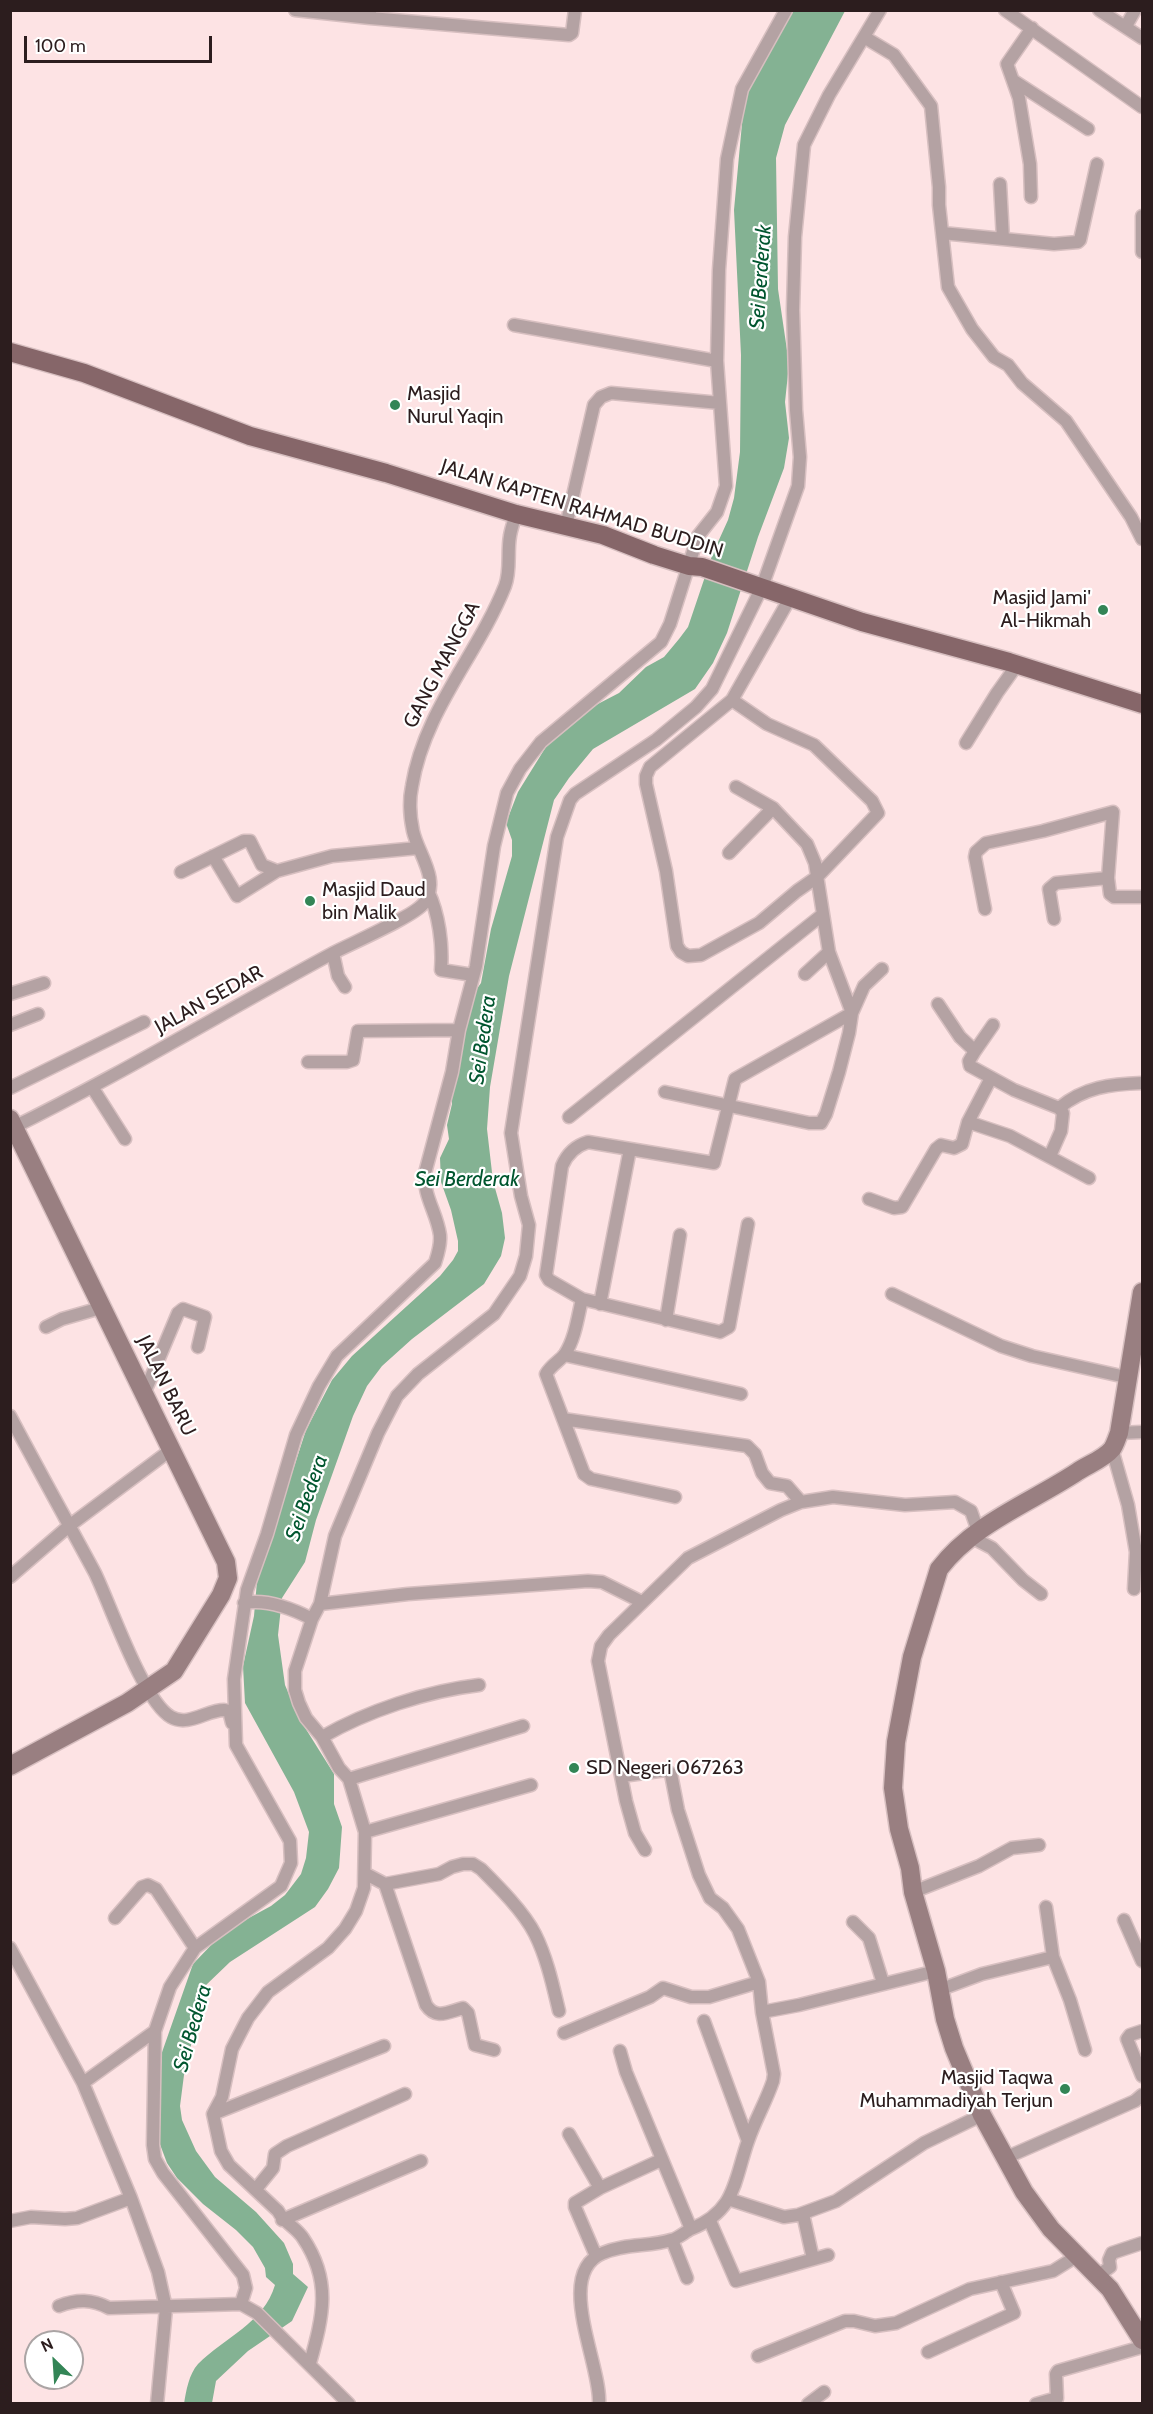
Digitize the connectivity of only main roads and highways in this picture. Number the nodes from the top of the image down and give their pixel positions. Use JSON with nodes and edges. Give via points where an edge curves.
{"nodes":[{"id":1,"x":10,"y":352,"type":"edge"},
{"id":2,"x":1143,"y":704,"type":"edge"}],
"edges":[{"from":1,"to":2,"type":"main road","name":"JALAN KAPTEN RAHMAD BUDDIN","via":[[84,373],[249,436],[516,514],[603,535],[862,622]]}]}
